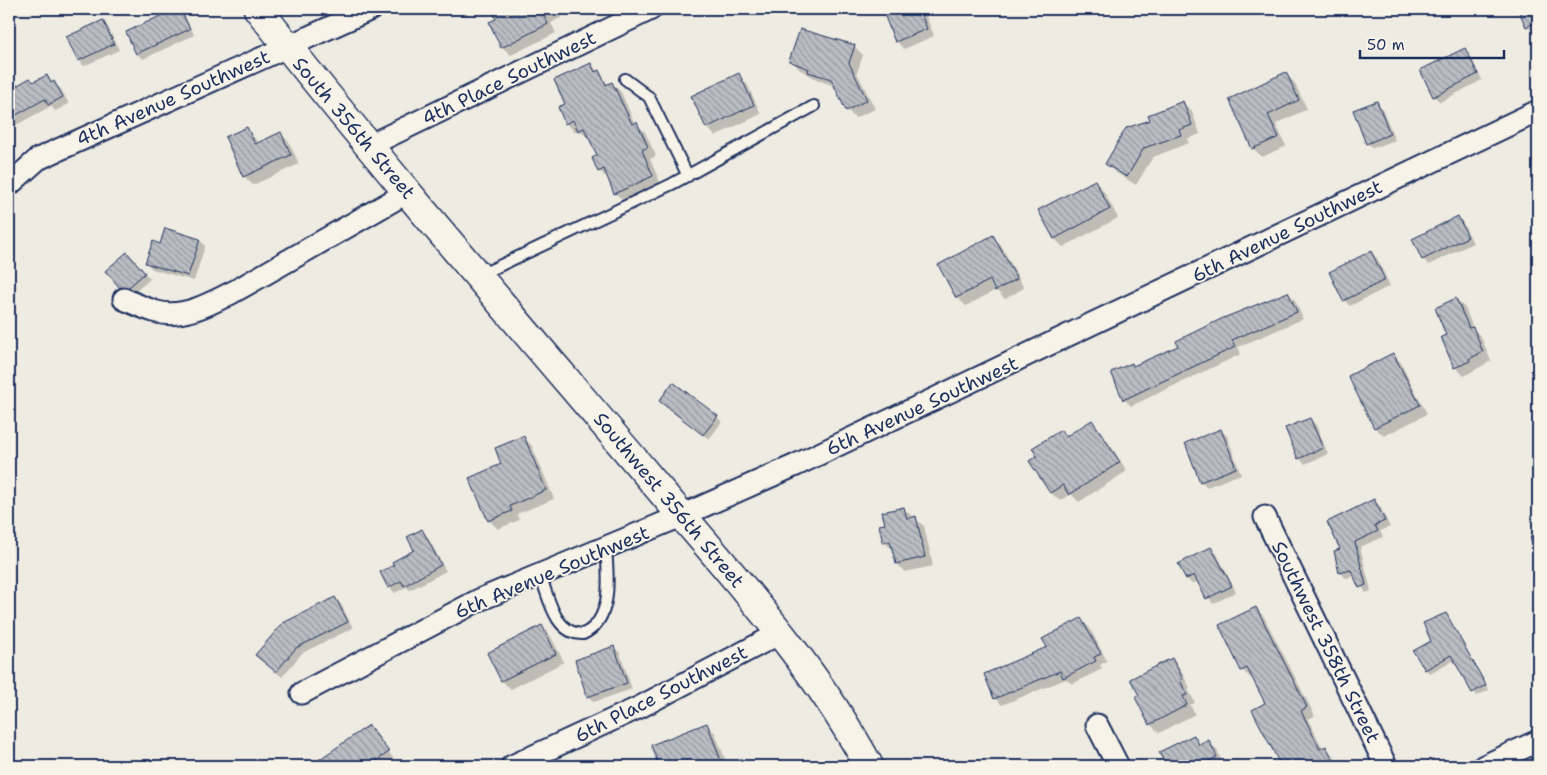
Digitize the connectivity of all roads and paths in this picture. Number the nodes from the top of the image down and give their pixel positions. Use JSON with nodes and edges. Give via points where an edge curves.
{"nodes":[{"id":1,"x":258,"y":9,"type":"edge"},
{"id":2,"x":371,"y":9,"type":"edge"},
{"id":3,"x":651,"y":9,"type":"edge"},
{"id":4,"x":288,"y":47,"type":"junction"},
{"id":5,"x":624,"y":79,"type":"dead end"},
{"id":6,"x":814,"y":106,"type":"dead end"},
{"id":7,"x":1538,"y":112,"type":"edge"},
{"id":8,"x":368,"y":146,"type":"junction"},
{"id":9,"x":688,"y":176,"type":"junction"},
{"id":10,"x":9,"y":185,"type":"edge"},
{"id":11,"x":408,"y":192,"type":"junction"},
{"id":12,"x":452,"y":245,"type":"joint"},
{"id":13,"x":478,"y":276,"type":"junction"},
{"id":14,"x":124,"y":299,"type":"dead end"},
{"id":15,"x":682,"y":516,"type":"junction"},
{"id":16,"x":1265,"y":517,"type":"dead end"},
{"id":17,"x":606,"y":548,"type":"junction"},
{"id":18,"x":540,"y":575,"type":"junction"},
{"id":19,"x":782,"y":632,"type":"junction"},
{"id":20,"x":302,"y":693,"type":"dead end"},
{"id":21,"x":1097,"y":725,"type":"dead end"},
{"id":22,"x":1538,"y":741,"type":"edge"},
{"id":23,"x":512,"y":766,"type":"edge"},
{"id":24,"x":869,"y":766,"type":"edge"},
{"id":25,"x":1118,"y":766,"type":"edge"},
{"id":26,"x":1386,"y":766,"type":"edge"},
{"id":27,"x":1484,"y":766,"type":"edge"}],
"edges":[{"from":1,"to":4,"type":"main road","name":"South 356th Street"},
{"from":2,"to":4,"type":"street","name":"4th Avenue Southwest"},
{"from":3,"to":8,"type":"street","name":"4th Place Southwest"},
{"from":4,"to":8,"type":"main road","name":"South 356th Street"},
{"from":4,"to":10,"type":"street","name":"4th Avenue Southwest","via":[[38,160]]},
{"from":5,"to":9,"type":"lane","via":[[649,97]]},
{"from":6,"to":9,"type":"lane"},
{"from":7,"to":15,"type":"street","name":"6th Avenue Southwest","via":[[926,404]]},
{"from":8,"to":11,"type":"main road","name":"South 356th Street"},
{"from":9,"to":13,"type":"lane"},
{"from":11,"to":12,"type":"main road","name":"South 356th Street"},
{"from":11,"to":14,"type":"street","via":[[235,292],[205,305],[185,312],[164,313]]},
{"from":12,"to":13,"type":"main road","name":"Southwest 356th Street"},
{"from":13,"to":15,"type":"main road","name":"Southwest 356th Street"},
{"from":15,"to":17,"type":"street","name":"6th Avenue Southwest"},
{"from":15,"to":19,"type":"main road","name":"Southwest 356th Street"},
{"from":16,"to":26,"type":"street","name":"Southwest 358th Street"},
{"from":17,"to":18,"type":"street","name":"6th Avenue Southwest"},
{"from":17,"to":18,"type":"lane","via":[[609,582],[606,601],[595,625],[583,634],[566,631],[559,623]]},
{"from":18,"to":20,"type":"street","name":"6th Avenue Southwest","via":[[479,600]]},
{"from":19,"to":23,"type":"street","name":"6th Place Southwest","via":[[640,707]]},
{"from":19,"to":24,"type":"main road","name":"Southwest 356th Street","via":[[844,720]]},
{"from":21,"to":25,"type":"street"},
{"from":22,"to":27,"type":"street"}]}
